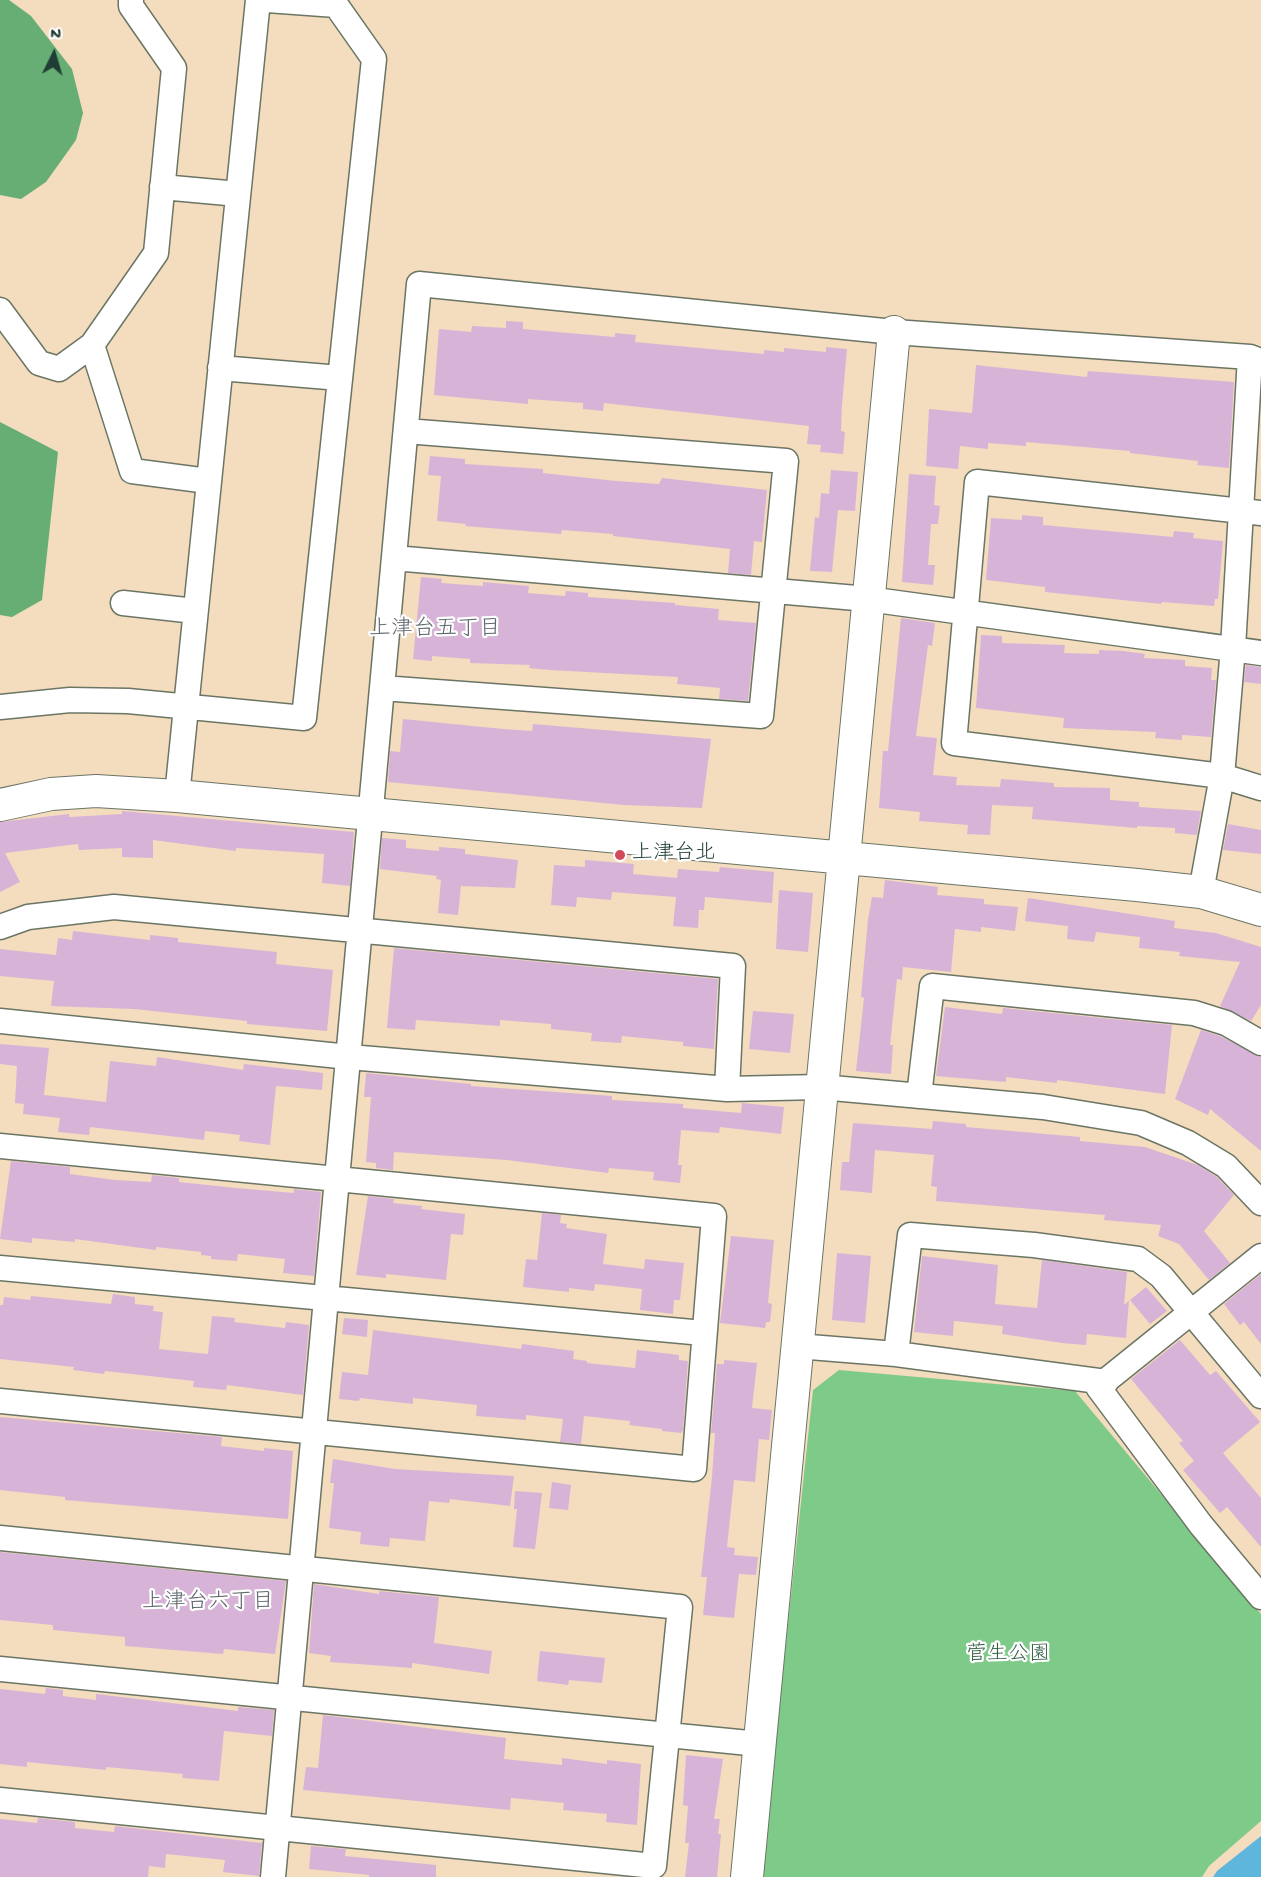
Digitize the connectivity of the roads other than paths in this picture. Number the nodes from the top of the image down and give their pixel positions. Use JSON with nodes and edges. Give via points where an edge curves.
{"nodes":[{"id":1,"x":131,"y":0,"type":"edge"},
{"id":2,"x":258,"y":0,"type":"edge"},
{"id":3,"x":267,"y":0,"type":"edge"},
{"id":4,"x":162,"y":187,"type":"junction"},
{"id":5,"x":238,"y":194,"type":"junction"},
{"id":6,"x":0,"y":310,"type":"edge"},
{"id":7,"x":894,"y":332,"type":"junction"},
{"id":8,"x":92,"y":345,"type":"junction"},
{"id":9,"x":1255,"y":359,"type":"edge"},
{"id":10,"x":220,"y":368,"type":"junction"},
{"id":11,"x":340,"y":378,"type":"junction"},
{"id":12,"x":406,"y":431,"type":"junction"},
{"id":13,"x":208,"y":482,"type":"junction"},
{"id":14,"x":1251,"y":512,"type":"edge"},
{"id":15,"x":394,"y":558,"type":"junction"},
{"id":16,"x":773,"y":591,"type":"junction"},
{"id":17,"x":868,"y":599,"type":"junction"},
{"id":18,"x":123,"y":603,"type":"dead end"},
{"id":19,"x":195,"y":611,"type":"junction"},
{"id":20,"x":966,"y":613,"type":"junction"},
{"id":21,"x":1233,"y":648,"type":"junction"},
{"id":22,"x":1261,"y":653,"type":"edge"},
{"id":23,"x":382,"y":688,"type":"junction"},
{"id":24,"x":0,"y":707,"type":"edge"},
{"id":25,"x":185,"y":707,"type":"junction"},
{"id":26,"x":1222,"y":776,"type":"junction"},
{"id":27,"x":1261,"y":788,"type":"edge"},
{"id":28,"x":177,"y":796,"type":"junction"},
{"id":29,"x":0,"y":805,"type":"edge"},
{"id":30,"x":369,"y":814,"type":"junction"},
{"id":31,"x":845,"y":857,"type":"junction"},
{"id":32,"x":1201,"y":892,"type":"junction"},
{"id":33,"x":1261,"y":910,"type":"edge"},
{"id":34,"x":0,"y":927,"type":"edge"},
{"id":35,"x":359,"y":931,"type":"junction"},
{"id":36,"x":0,"y":1022,"type":"edge"},
{"id":37,"x":1261,"y":1043,"type":"edge"},
{"id":38,"x":349,"y":1057,"type":"junction"},
{"id":39,"x":821,"y":1087,"type":"junction"},
{"id":40,"x":728,"y":1089,"type":"junction"},
{"id":41,"x":919,"y":1096,"type":"junction"},
{"id":42,"x":0,"y":1146,"type":"edge"},
{"id":43,"x":337,"y":1179,"type":"junction"},
{"id":44,"x":1261,"y":1203,"type":"edge"},
{"id":45,"x":1261,"y":1256,"type":"edge"},
{"id":46,"x":0,"y":1268,"type":"edge"},
{"id":47,"x":326,"y":1299,"type":"junction"},
{"id":48,"x":1191,"y":1313,"type":"junction"},
{"id":49,"x":703,"y":1333,"type":"junction"},
{"id":50,"x":797,"y":1346,"type":"junction"},
{"id":51,"x":896,"y":1354,"type":"junction"},
{"id":52,"x":1106,"y":1382,"type":"junction"},
{"id":53,"x":1261,"y":1396,"type":"edge"},
{"id":54,"x":0,"y":1401,"type":"edge"},
{"id":55,"x":314,"y":1431,"type":"junction"},
{"id":56,"x":0,"y":1538,"type":"edge"},
{"id":57,"x":301,"y":1568,"type":"junction"},
{"id":58,"x":1261,"y":1597,"type":"edge"},
{"id":59,"x":0,"y":1669,"type":"edge"},
{"id":60,"x":289,"y":1698,"type":"junction"},
{"id":61,"x":667,"y":1735,"type":"junction"},
{"id":62,"x":759,"y":1744,"type":"junction"},
{"id":63,"x":0,"y":1800,"type":"edge"},
{"id":64,"x":277,"y":1828,"type":"junction"},
{"id":65,"x":273,"y":1877,"type":"edge"},
{"id":66,"x":747,"y":1877,"type":"edge"}],
"edges":[{"from":1,"to":4,"type":"street","via":[[131,6],[174,68]]},
{"from":2,"to":5,"type":"street"},
{"from":3,"to":11,"type":"street","via":[[336,5],[374,59]]},
{"from":4,"to":5,"type":"street"},
{"from":4,"to":8,"type":"street","via":[[156,253]]},
{"from":5,"to":10,"type":"street"},
{"from":6,"to":8,"type":"street","via":[[39,363],[59,369]]},
{"from":7,"to":9,"type":"street"},
{"from":7,"to":12,"type":"street","via":[[419,284]]},
{"from":7,"to":17,"type":"street"},
{"from":8,"to":13,"type":"street","via":[[132,471]]},
{"from":9,"to":14,"type":"street"},
{"from":10,"to":11,"type":"street"},
{"from":10,"to":13,"type":"street"},
{"from":11,"to":25,"type":"street","via":[[304,718]]},
{"from":12,"to":15,"type":"street"},
{"from":12,"to":16,"type":"street","via":[[786,460]]},
{"from":13,"to":19,"type":"street"},
{"from":14,"to":20,"type":"street","via":[[977,482]]},
{"from":14,"to":21,"type":"street"},
{"from":15,"to":16,"type":"street"},
{"from":15,"to":23,"type":"street"},
{"from":16,"to":17,"type":"street"},
{"from":16,"to":23,"type":"street","via":[[761,716]]},
{"from":17,"to":20,"type":"street"},
{"from":17,"to":31,"type":"street"},
{"from":18,"to":19,"type":"street"},
{"from":19,"to":25,"type":"street"},
{"from":20,"to":21,"type":"street"},
{"from":20,"to":26,"type":"street","via":[[954,743]]},
{"from":21,"to":22,"type":"street"},
{"from":21,"to":26,"type":"street"},
{"from":23,"to":30,"type":"street"},
{"from":24,"to":25,"type":"street","via":[[70,700],[128,700]]},
{"from":25,"to":28,"type":"street"},
{"from":26,"to":27,"type":"street"},
{"from":26,"to":32,"type":"street"},
{"from":28,"to":29,"type":"street","via":[[96,791],[51,794]]},
{"from":28,"to":30,"type":"street"},
{"from":30,"to":31,"type":"street"},
{"from":30,"to":35,"type":"street"},
{"from":31,"to":32,"type":"street"},
{"from":31,"to":39,"type":"street"},
{"from":32,"to":33,"type":"street"},
{"from":34,"to":35,"type":"street","via":[[27,917],[114,907]]},
{"from":35,"to":38,"type":"street"},
{"from":35,"to":40,"type":"street","via":[[733,966]]},
{"from":36,"to":38,"type":"street"},
{"from":37,"to":41,"type":"street","via":[[1226,1023],[1194,1013],[932,986]]},
{"from":38,"to":40,"type":"street"},
{"from":38,"to":43,"type":"street"},
{"from":39,"to":40,"type":"street"},
{"from":39,"to":41,"type":"street"},
{"from":39,"to":50,"type":"street"},
{"from":41,"to":44,"type":"street","via":[[1043,1107],[1141,1123],[1188,1143],[1226,1166]]},
{"from":42,"to":43,"type":"street"},
{"from":43,"to":47,"type":"street"},
{"from":43,"to":49,"type":"street","via":[[714,1216]]},
{"from":45,"to":48,"type":"street"},
{"from":46,"to":47,"type":"street"},
{"from":47,"to":49,"type":"street"},
{"from":47,"to":55,"type":"street"},
{"from":48,"to":51,"type":"street","via":[[1161,1276],[1138,1259],[1034,1245],[910,1235]]},
{"from":48,"to":52,"type":"street"},
{"from":48,"to":53,"type":"street"},
{"from":49,"to":55,"type":"street","via":[[694,1469]]},
{"from":50,"to":51,"type":"street"},
{"from":50,"to":62,"type":"street"},
{"from":51,"to":52,"type":"street"},
{"from":52,"to":58,"type":"street","via":[[1098,1387],[1201,1525]]},
{"from":54,"to":55,"type":"street"},
{"from":55,"to":57,"type":"street"},
{"from":56,"to":57,"type":"street"},
{"from":57,"to":60,"type":"street"},
{"from":57,"to":61,"type":"street","via":[[680,1607]]},
{"from":59,"to":60,"type":"street"},
{"from":60,"to":61,"type":"street"},
{"from":60,"to":64,"type":"street"},
{"from":61,"to":62,"type":"street"},
{"from":61,"to":64,"type":"street","via":[[654,1866]]},
{"from":62,"to":66,"type":"street"},
{"from":63,"to":64,"type":"street"},
{"from":64,"to":65,"type":"street"}]}
